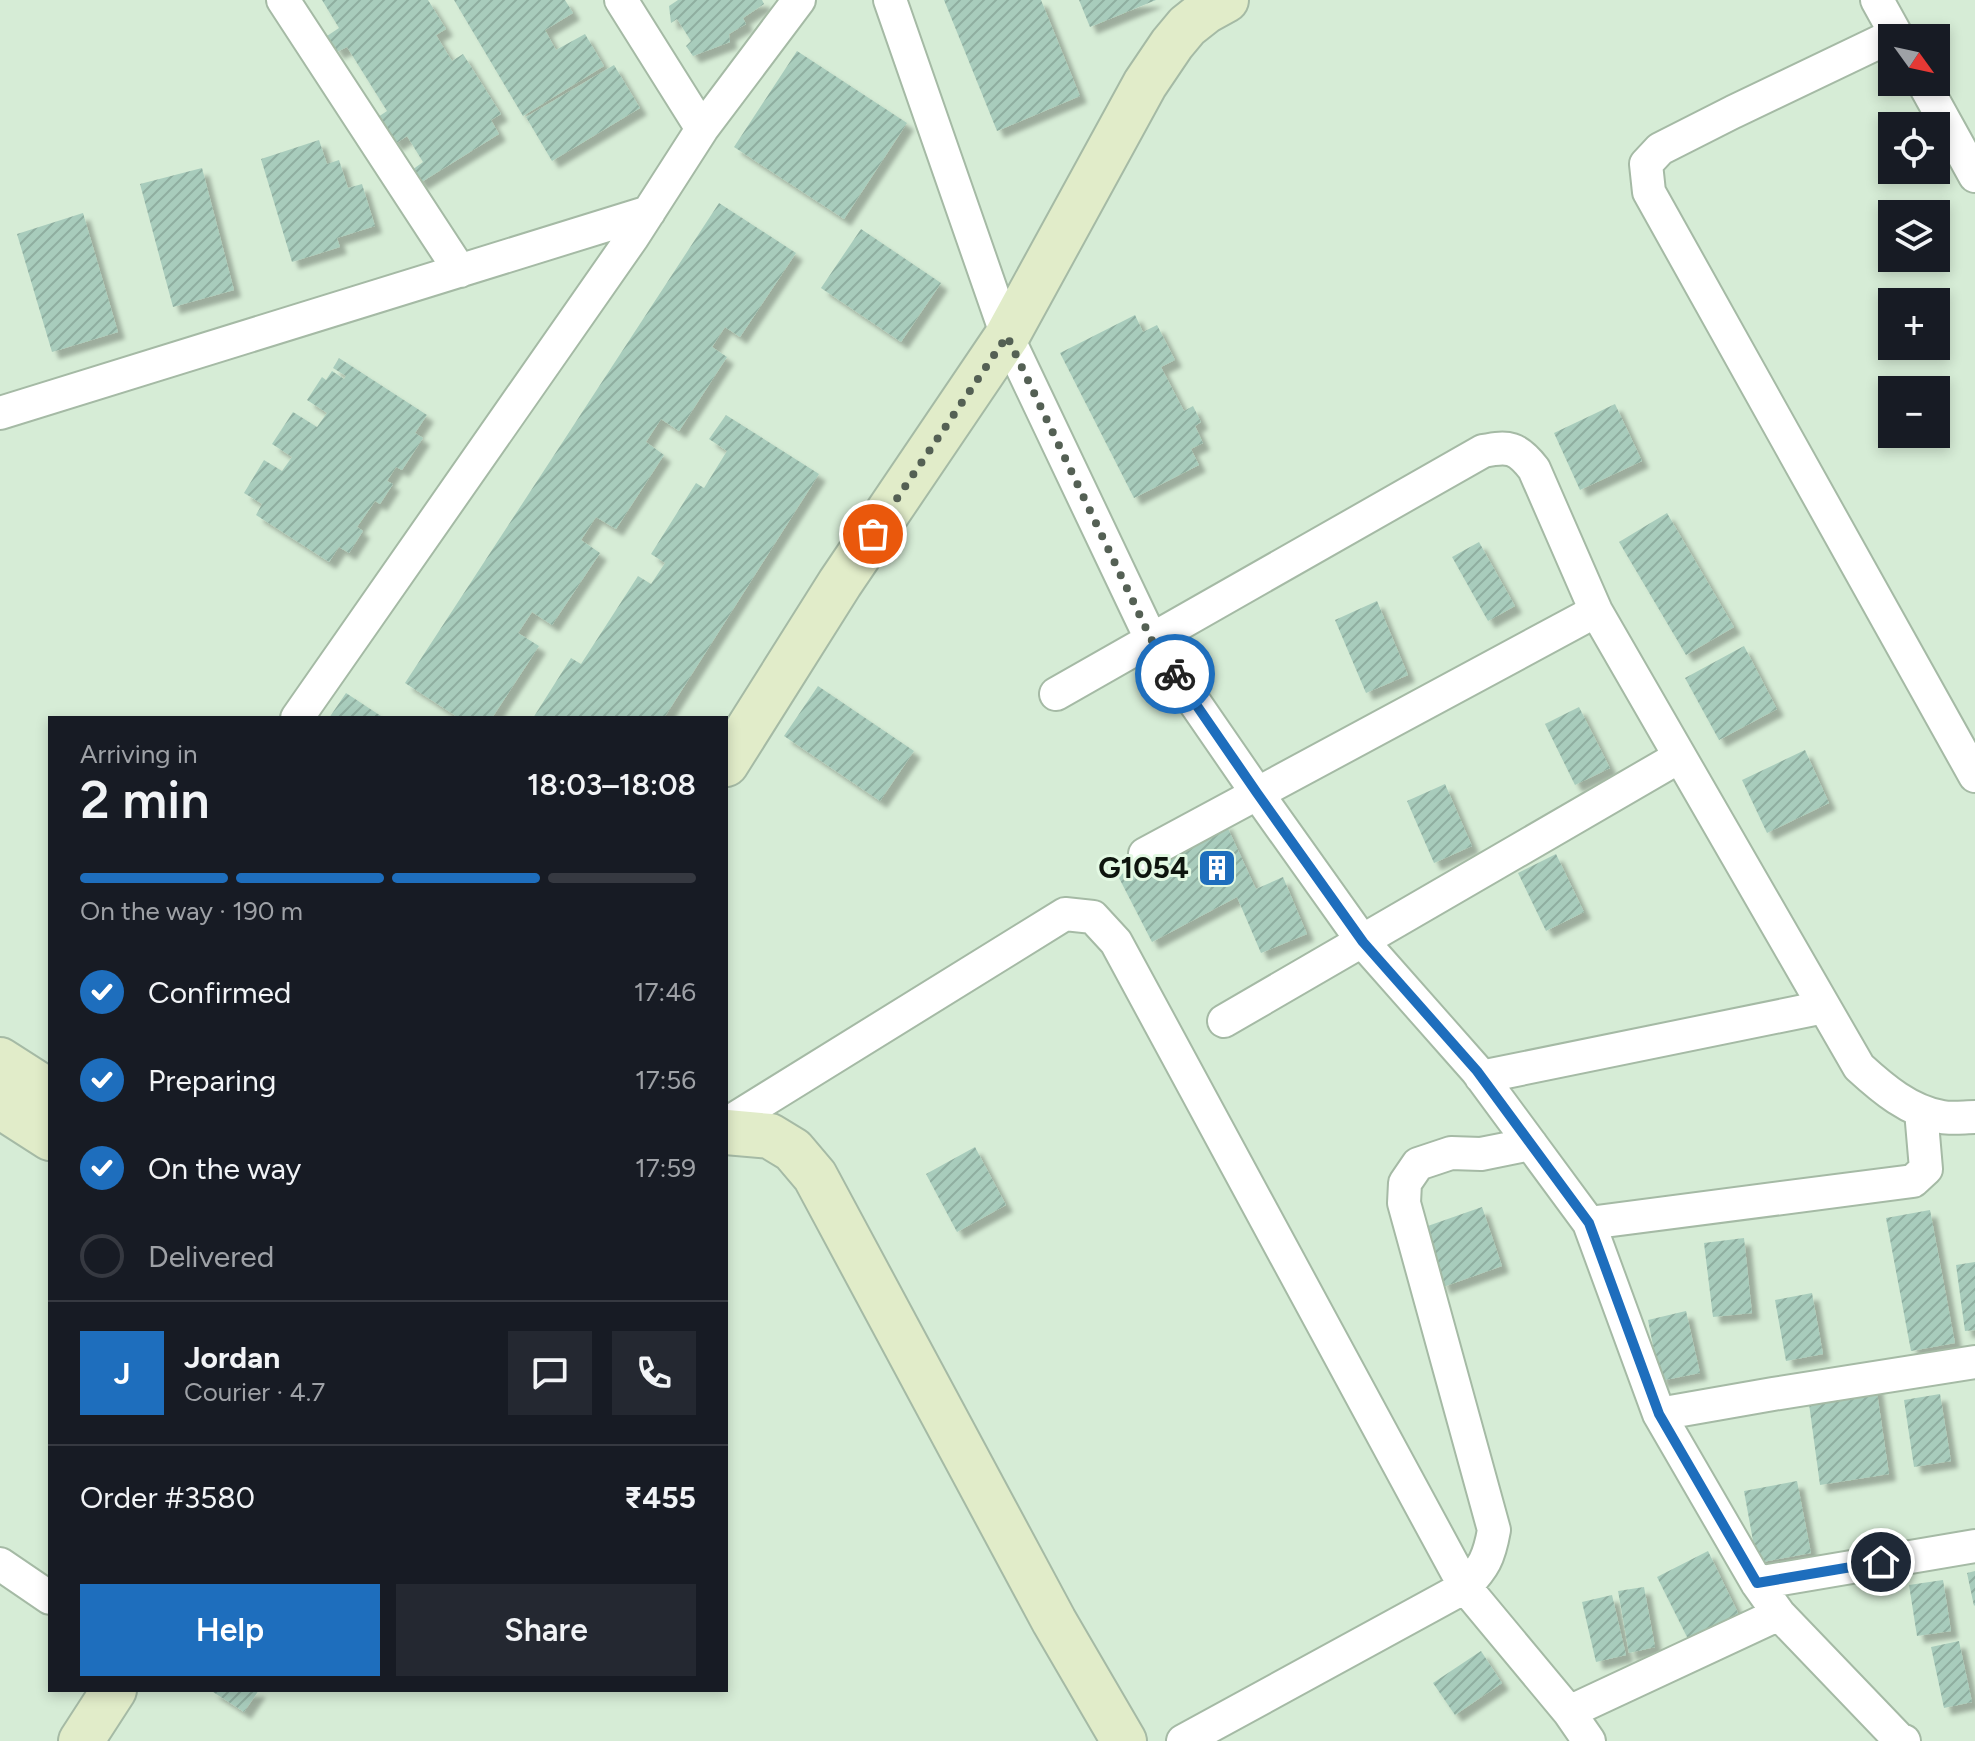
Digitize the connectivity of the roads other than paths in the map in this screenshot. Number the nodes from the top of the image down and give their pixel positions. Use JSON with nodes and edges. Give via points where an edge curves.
{"nodes":[{"id":1,"x":283,"y":0,"type":"edge"},
{"id":2,"x":621,"y":0,"type":"edge"},
{"id":3,"x":799,"y":0,"type":"edge"},
{"id":4,"x":890,"y":0,"type":"edge"},
{"id":5,"x":1226,"y":0,"type":"edge"},
{"id":6,"x":1877,"y":0,"type":"edge"},
{"id":7,"x":1890,"y":24,"type":"edge"},
{"id":8,"x":1878,"y":45,"type":"edge"},
{"id":9,"x":1931,"y":96,"type":"edge"},
{"id":10,"x":702,"y":129,"type":"junction"},
{"id":11,"x":1975,"y":176,"type":"edge"},
{"id":12,"x":649,"y":212,"type":"junction"},
{"id":13,"x":460,"y":271,"type":"junction"},
{"id":14,"x":1007,"y":336,"type":"junction"},
{"id":15,"x":0,"y":413,"type":"edge"},
{"id":16,"x":1596,"y":611,"type":"junction"},
{"id":17,"x":1151,"y":639,"type":"junction"},
{"id":18,"x":1056,"y":694,"type":"dead end"},
{"id":19,"x":298,"y":716,"type":"edge"},
{"id":20,"x":1679,"y":757,"type":"junction"},
{"id":21,"x":728,"y":761,"type":"edge"},
{"id":22,"x":1975,"y":776,"type":"edge"},
{"id":23,"x":1257,"y":793,"type":"junction"},
{"id":24,"x":1145,"y":854,"type":"dead end"},
{"id":25,"x":1363,"y":942,"type":"junction"},
{"id":26,"x":1824,"y":1007,"type":"junction"},
{"id":27,"x":1224,"y":1021,"type":"dead end"},
{"id":28,"x":0,"y":1060,"type":"edge"},
{"id":29,"x":1481,"y":1077,"type":"junction"},
{"id":30,"x":48,"y":1091,"type":"edge"},
{"id":31,"x":0,"y":1106,"type":"edge"},
{"id":32,"x":1921,"y":1111,"type":"junction"},
{"id":33,"x":1975,"y":1117,"type":"edge"},
{"id":34,"x":728,"y":1123,"type":"edge"},
{"id":35,"x":728,"y":1132,"type":"edge"},
{"id":36,"x":48,"y":1137,"type":"edge"},
{"id":37,"x":1531,"y":1144,"type":"junction"},
{"id":38,"x":1589,"y":1223,"type":"junction"},
{"id":39,"x":1975,"y":1362,"type":"edge"},
{"id":40,"x":1659,"y":1414,"type":"junction"},
{"id":41,"x":1975,"y":1546,"type":"edge"},
{"id":42,"x":0,"y":1564,"type":"edge"},
{"id":43,"x":1757,"y":1583,"type":"junction"},
{"id":44,"x":1465,"y":1587,"type":"junction"},
{"id":45,"x":48,"y":1597,"type":"edge"},
{"id":46,"x":1779,"y":1614,"type":"junction"},
{"id":47,"x":113,"y":1692,"type":"edge"},
{"id":48,"x":1569,"y":1712,"type":"junction"},
{"id":49,"x":81,"y":1741,"type":"edge"},
{"id":50,"x":1124,"y":1741,"type":"edge"},
{"id":51,"x":1183,"y":1741,"type":"edge"},
{"id":52,"x":1589,"y":1741,"type":"edge"},
{"id":53,"x":1904,"y":1741,"type":"edge"}],
"edges":[{"from":1,"to":13,"type":"street"},
{"from":2,"to":10,"type":"street"},
{"from":3,"to":10,"type":"street"},
{"from":4,"to":14,"type":"street"},
{"from":5,"to":14,"type":"street","via":[[1187,26],[1145,84]]},
{"from":6,"to":7,"type":"street"},
{"from":8,"to":22,"type":"street","via":[[1660,149],[1646,164],[1649,192]]},
{"from":9,"to":11,"type":"street"},
{"from":10,"to":12,"type":"street"},
{"from":12,"to":13,"type":"street"},
{"from":12,"to":19,"type":"street"},
{"from":13,"to":15,"type":"street"},
{"from":14,"to":17,"type":"street"},
{"from":14,"to":21,"type":"street"},
{"from":16,"to":17,"type":"street","via":[[1534,469],[1523,454],[1503,447],[1483,451]]},
{"from":16,"to":20,"type":"street"},
{"from":16,"to":23,"type":"street"},
{"from":17,"to":18,"type":"street"},
{"from":17,"to":23,"type":"street"},
{"from":20,"to":25,"type":"street"},
{"from":20,"to":26,"type":"street"},
{"from":23,"to":24,"type":"street"},
{"from":23,"to":25,"type":"street"},
{"from":25,"to":27,"type":"street"},
{"from":25,"to":29,"type":"street"},
{"from":26,"to":29,"type":"street"},
{"from":26,"to":32,"type":"street","via":[[1859,1067],[1886,1092]]},
{"from":28,"to":30,"type":"street"},
{"from":29,"to":37,"type":"street"},
{"from":31,"to":36,"type":"street"},
{"from":32,"to":33,"type":"street","via":[[1944,1118]]},
{"from":32,"to":38,"type":"street","via":[[1926,1169],[1913,1181]]},
{"from":34,"to":44,"type":"street","via":[[1065,914],[1093,917],[1116,942]]},
{"from":35,"to":50,"type":"street","via":[[770,1136],[793,1150],[815,1176]]},
{"from":37,"to":38,"type":"street"},
{"from":37,"to":44,"type":"street","via":[[1481,1154],[1451,1153],[1418,1164],[1405,1183],[1404,1203],[1494,1530],[1480,1571]]},
{"from":38,"to":40,"type":"street"},
{"from":39,"to":40,"type":"street"},
{"from":40,"to":43,"type":"street"},
{"from":41,"to":43,"type":"street"},
{"from":42,"to":45,"type":"street"},
{"from":43,"to":46,"type":"street"},
{"from":44,"to":48,"type":"street"},
{"from":44,"to":51,"type":"street"},
{"from":46,"to":48,"type":"street"},
{"from":46,"to":53,"type":"street"},
{"from":47,"to":49,"type":"street"},
{"from":48,"to":52,"type":"street"}]}
